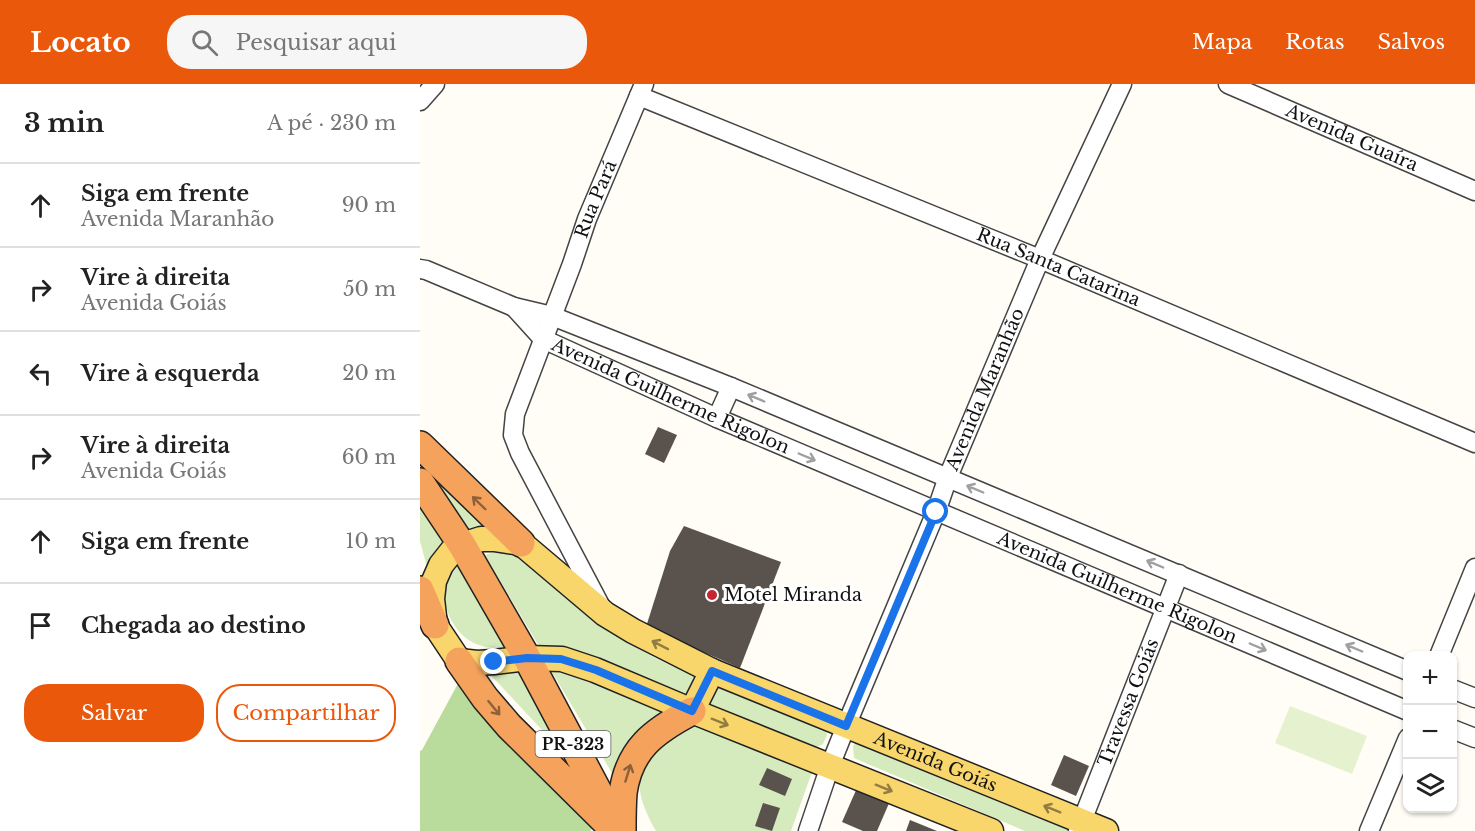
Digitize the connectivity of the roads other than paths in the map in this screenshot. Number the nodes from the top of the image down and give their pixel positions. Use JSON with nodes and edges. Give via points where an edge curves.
{"nodes":[{"id":1,"x":435,"y":84,"type":"edge"},
{"id":2,"x":1122,"y":84,"type":"edge"},
{"id":3,"x":1228,"y":84,"type":"edge"},
{"id":4,"x":641,"y":90,"type":"edge"},
{"id":5,"x":420,"y":101,"type":"edge"},
{"id":6,"x":1475,"y":192,"type":"edge"},
{"id":7,"x":1040,"y":259,"type":"junction"},
{"id":8,"x":420,"y":269,"type":"edge"},
{"id":9,"x":514,"y":307,"type":"junction"},
{"id":10,"x":552,"y":316,"type":"junction"},
{"id":11,"x":543,"y":339,"type":"junction"},
{"id":12,"x":731,"y":387,"type":"junction"},
{"id":13,"x":717,"y":418,"type":"junction"},
{"id":14,"x":1475,"y":443,"type":"edge"},
{"id":15,"x":420,"y":445,"type":"edge"},
{"id":16,"x":948,"y":477,"type":"junction"},
{"id":17,"x":420,"y":482,"type":"edge"},
{"id":18,"x":936,"y":512,"type":"junction"},
{"id":19,"x":521,"y":543,"type":"junction"},
{"id":20,"x":462,"y":545,"type":"junction"},
{"id":21,"x":1475,"y":568,"type":"edge"},
{"id":22,"x":1179,"y":574,"type":"junction"},
{"id":23,"x":420,"y":590,"type":"edge"},
{"id":24,"x":1166,"y":608,"type":"junction"},
{"id":25,"x":605,"y":614,"type":"junction"},
{"id":26,"x":435,"y":625,"type":"junction"},
{"id":27,"x":1441,"y":651,"type":"edge"},
{"id":28,"x":527,"y":658,"type":"junction"},
{"id":29,"x":459,"y":661,"type":"junction"},
{"id":30,"x":1403,"y":669,"type":"edge"},
{"id":31,"x":712,"y":671,"type":"junction"},
{"id":32,"x":1457,"y":691,"type":"edge"},
{"id":33,"x":1475,"y":698,"type":"edge"},
{"id":34,"x":1403,"y":709,"type":"edge"},
{"id":35,"x":692,"y":711,"type":"junction"},
{"id":36,"x":846,"y":726,"type":"junction"},
{"id":37,"x":1457,"y":731,"type":"edge"},
{"id":38,"x":1475,"y":738,"type":"edge"},
{"id":39,"x":1403,"y":748,"type":"edge"},
{"id":40,"x":830,"y":766,"type":"junction"},
{"id":41,"x":1080,"y":826,"type":"edge"},
{"id":42,"x":619,"y":831,"type":"edge"},
{"id":43,"x":808,"y":831,"type":"edge"},
{"id":44,"x":991,"y":831,"type":"edge"},
{"id":45,"x":1106,"y":831,"type":"edge"},
{"id":46,"x":1370,"y":831,"type":"edge"}],
"edges":[{"from":1,"to":5,"type":"street"},
{"from":2,"to":7,"type":"street","name":"Avenida Maranhão"},
{"from":3,"to":6,"type":"street","name":"Avenida Guaíra"},
{"from":4,"to":7,"type":"street","name":"Rua Santa Catarina"},
{"from":4,"to":10,"type":"street","name":"Rua Pará","via":[[586,219]]},
{"from":7,"to":14,"type":"street","name":"Rua Santa Catarina"},
{"from":7,"to":16,"type":"street","name":"Avenida Maranhão"},
{"from":8,"to":9,"type":"street"},
{"from":9,"to":10,"type":"street"},
{"from":9,"to":11,"type":"street"},
{"from":10,"to":11,"type":"street","name":"Avenida Guilherme Rigolon"},
{"from":10,"to":12,"type":"street","name":"Avenida Guilherme Rigolon"},
{"from":11,"to":13,"type":"street","name":"Avenida Guilherme Rigolon"},
{"from":11,"to":25,"type":"street","via":[[515,414],[513,435]]},
{"from":12,"to":13,"type":"street"},
{"from":16,"to":12,"type":"street","name":"Avenida Guilherme Rigolon","one_way":true},
{"from":13,"to":18,"type":"street","name":"Avenida Guilherme Rigolon","one_way":true},
{"from":19,"to":15,"type":"highway","one_way":true},
{"from":16,"to":18,"type":"street","name":"Avenida Maranhão"},
{"from":22,"to":16,"type":"street","name":"Avenida Guilherme Rigolon","one_way":true},
{"from":17,"to":20,"type":"highway","number":"PR-323"},
{"from":18,"to":24,"type":"street","name":"Avenida Guilherme Rigolon"},
{"from":18,"to":36,"type":"street","name":"Avenida Maranhão"},
{"from":19,"to":20,"type":"main road","via":[[495,538]]},
{"from":19,"to":25,"type":"main road","name":"Avenida Goiás"},
{"from":20,"to":26,"type":"main road","via":[[446,558],[434,581]]},
{"from":20,"to":28,"type":"highway","number":"PR-323"},
{"from":21,"to":27,"type":"street"},
{"from":22,"to":24,"type":"street","name":"Travessa Goiás"},
{"from":30,"to":22,"type":"street","name":"Avenida Guilherme Rigolon","one_way":true},
{"from":23,"to":26,"type":"highway"},
{"from":24,"to":34,"type":"street","name":"Avenida Guilherme Rigolon","one_way":true},
{"from":24,"to":41,"type":"street","name":"Travessa Goiás"},
{"from":31,"to":25,"type":"main road","name":"Avenida Goiás","one_way":true},
{"from":26,"to":29,"type":"main road"},
{"from":28,"to":29,"type":"main road"},
{"from":28,"to":35,"type":"main road","via":[[561,659],[596,670]]},
{"from":28,"to":42,"type":"highway","number":"PR-323"},
{"from":29,"to":42,"type":"highway","one_way":true,"via":[[509,726]]},
{"from":31,"to":35,"type":"main road"},
{"from":31,"to":36,"type":"main road","name":"Avenida Goiás"},
{"from":32,"to":33,"type":"street"},
{"from":35,"to":40,"type":"main road","one_way":true},
{"from":42,"to":35,"type":"highway","one_way":true,"via":[[632,761],[664,726]]},
{"from":36,"to":40,"type":"street","name":"Avenida Maranhão"},
{"from":41,"to":36,"type":"main road","name":"Avenida Goiás","one_way":true},
{"from":37,"to":38,"type":"street"},
{"from":39,"to":46,"type":"street"},
{"from":40,"to":43,"type":"street","name":"Avenida Maranhão"},
{"from":40,"to":44,"type":"main road","one_way":true},
{"from":41,"to":45,"type":"main road","name":"Avenida Goiás"}]}
